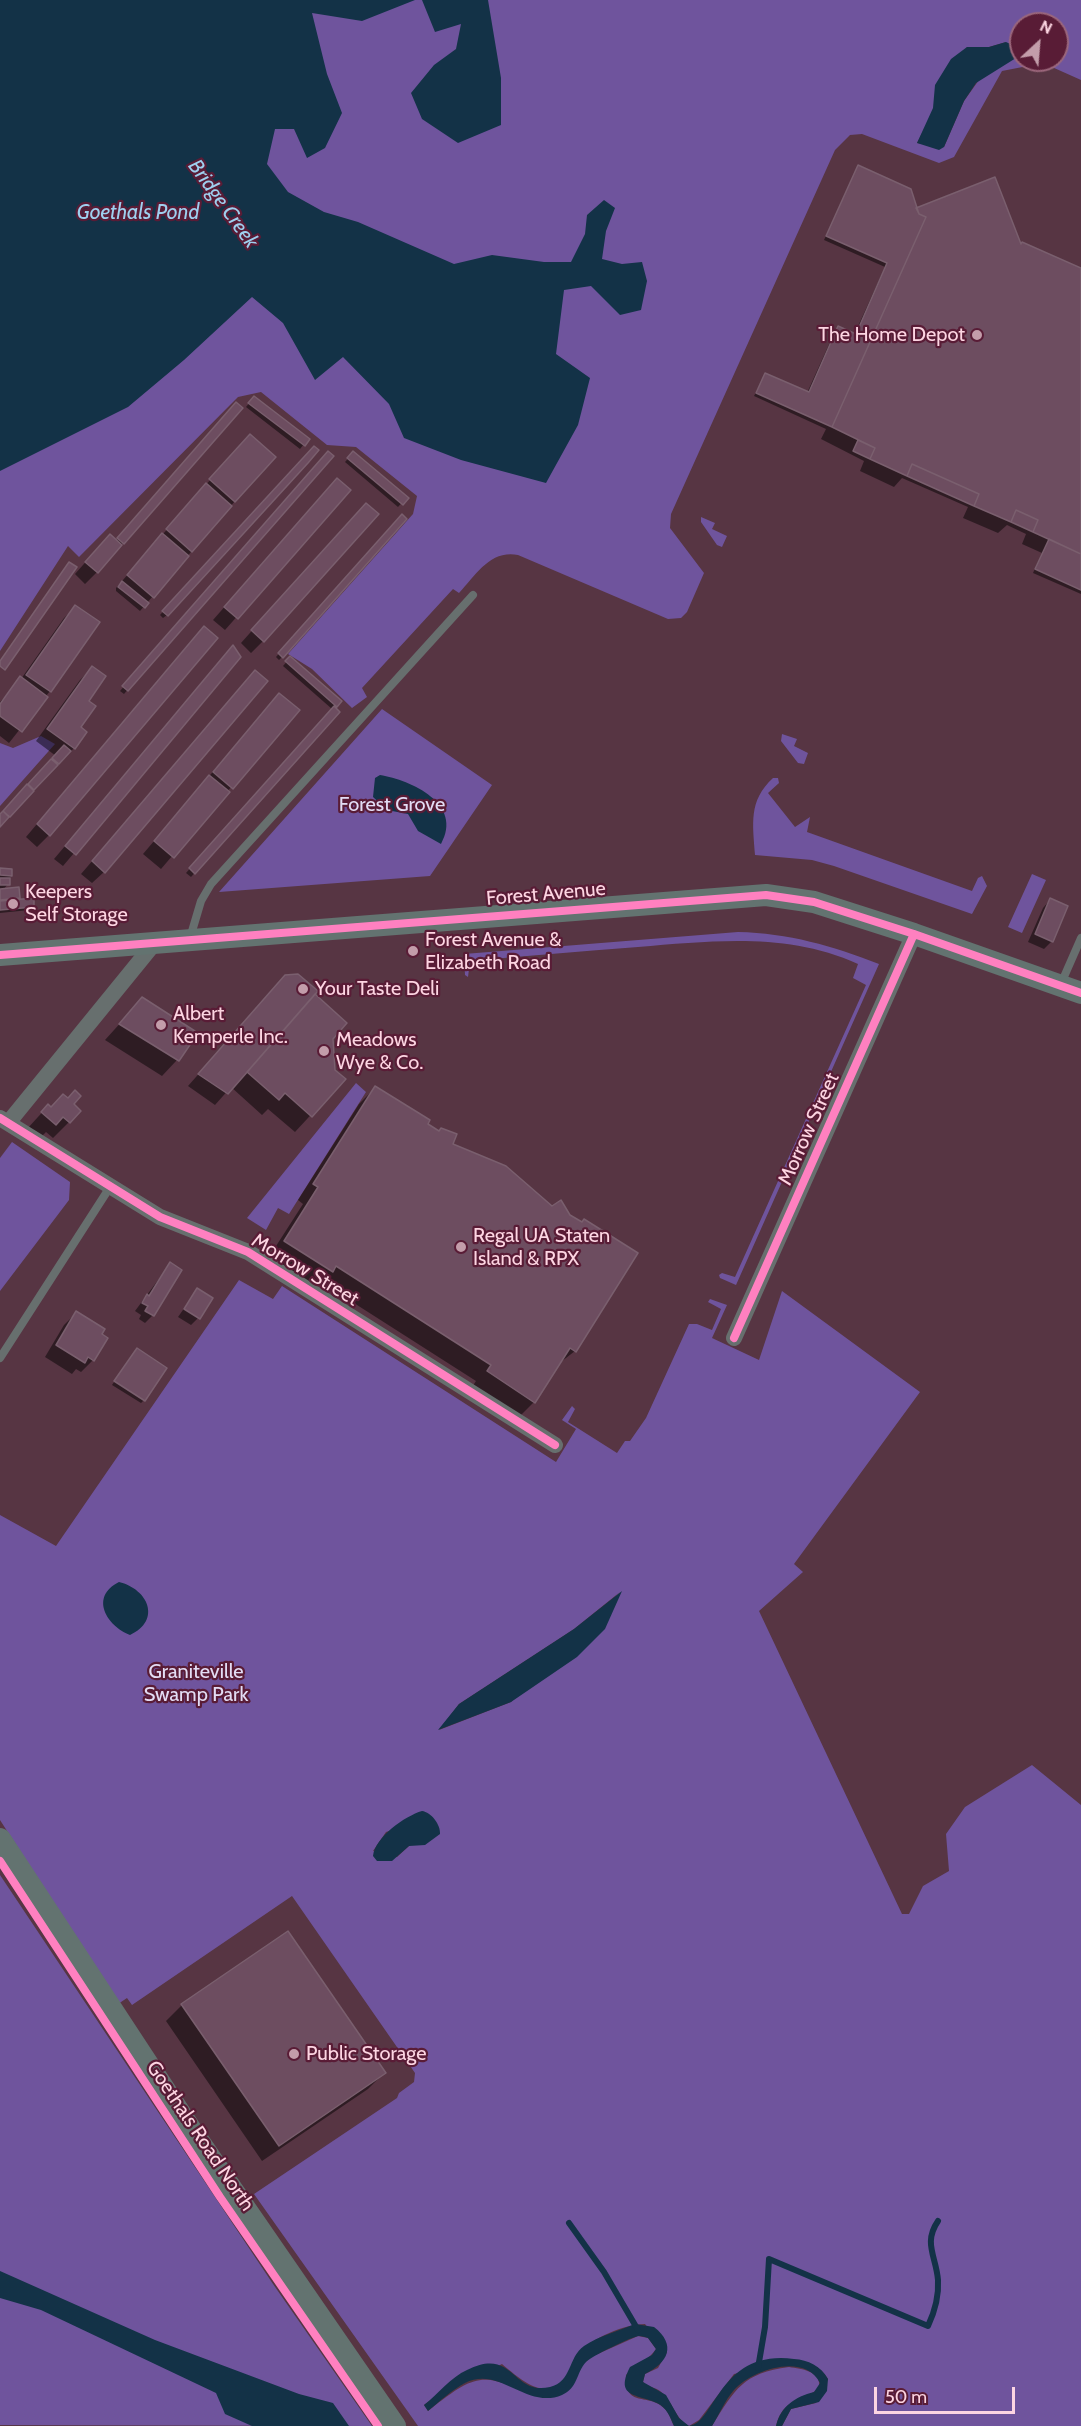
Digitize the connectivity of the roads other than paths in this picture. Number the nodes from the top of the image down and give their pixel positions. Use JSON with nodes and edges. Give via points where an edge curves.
{"nodes":[{"id":1,"x":473,"y":595,"type":"dead end"},
{"id":2,"x":914,"y":934,"type":"junction"},
{"id":3,"x":190,"y":938,"type":"junction"},
{"id":4,"x":1081,"y":938,"type":"edge"},
{"id":5,"x":157,"y":940,"type":"junction"},
{"id":6,"x":0,"y":955,"type":"edge"},
{"id":7,"x":1070,"y":990,"type":"edge"},
{"id":8,"x":4,"y":1121,"type":"edge"},
{"id":9,"x":110,"y":1187,"type":"junction"},
{"id":10,"x":734,"y":1338,"type":"dead end"},
{"id":11,"x":0,"y":1358,"type":"edge"},
{"id":12,"x":555,"y":1445,"type":"dead end"},
{"id":13,"x":0,"y":1839,"type":"edge"},
{"id":14,"x":395,"y":2426,"type":"edge"}],
"edges":[{"from":1,"to":3,"type":"lane","via":[[211,884],[201,901]]},
{"from":2,"to":3,"type":"main road","name":"Forest Avenue","via":[[806,901],[766,894]]},
{"from":2,"to":7,"type":"main road","name":"Forest Avenue"},
{"from":2,"to":10,"type":"street","name":"Morrow Street"},
{"from":3,"to":5,"type":"main road","name":"Forest Avenue"},
{"from":4,"to":7,"type":"lane"},
{"from":5,"to":6,"type":"main road","name":"Forest Avenue"},
{"from":5,"to":8,"type":"street"},
{"from":8,"to":9,"type":"street","name":"Morrow Street"},
{"from":9,"to":11,"type":"lane"},
{"from":9,"to":12,"type":"street","name":"Morrow Street","via":[[160,1217],[248,1252]]},
{"from":13,"to":14,"type":"main road","name":"Goethals Road North","via":[[191,2130]]}]}
